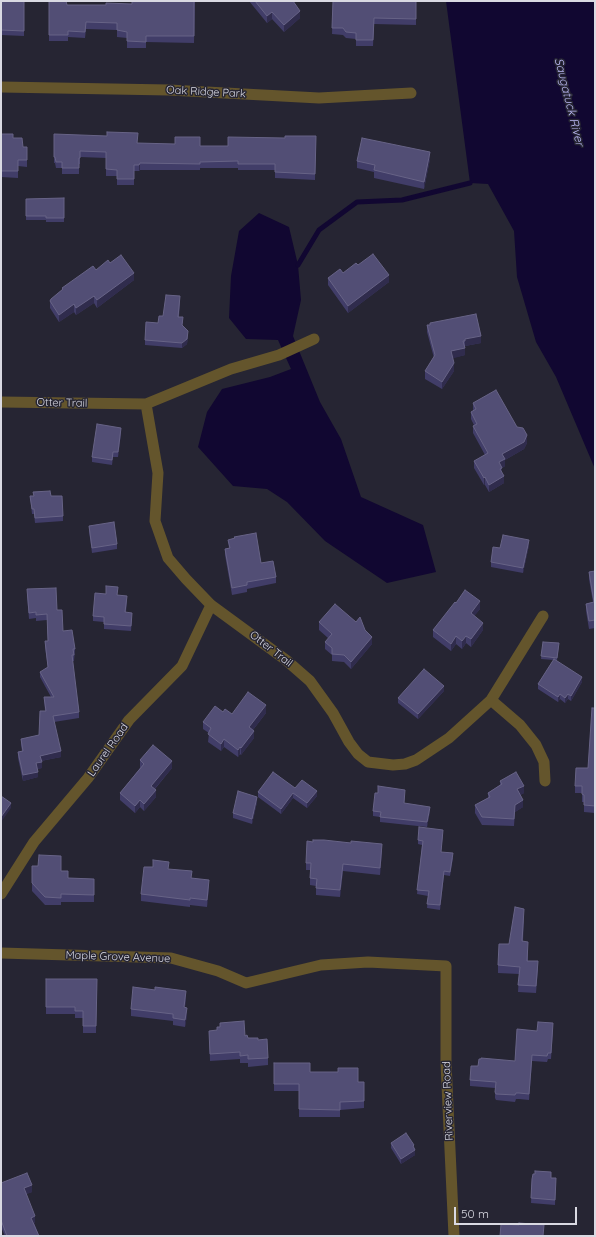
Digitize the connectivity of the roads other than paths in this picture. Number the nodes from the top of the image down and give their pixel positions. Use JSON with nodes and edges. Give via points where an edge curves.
{"nodes":[{"id":1,"x":1,"y":88,"type":"edge"},
{"id":2,"x":412,"y":93,"type":"dead end"},
{"id":3,"x":311,"y":341,"type":"dead end"},
{"id":4,"x":1,"y":402,"type":"edge"},
{"id":5,"x":146,"y":404,"type":"junction"},
{"id":6,"x":212,"y":604,"type":"junction"},
{"id":7,"x":543,"y":616,"type":"dead end"},
{"id":8,"x":491,"y":700,"type":"junction"},
{"id":9,"x":544,"y":781,"type":"dead end"},
{"id":10,"x":1,"y":894,"type":"edge"},
{"id":11,"x":1,"y":953,"type":"edge"},
{"id":12,"x":446,"y":966,"type":"joint"},
{"id":13,"x":454,"y":1236,"type":"edge"}],
"edges":[{"from":1,"to":2,"type":"street","name":"Oak Ridge Park","via":[[169,90],[319,98]]},
{"from":3,"to":5,"type":"street","name":"Otter Trail","via":[[279,356],[231,369]]},
{"from":4,"to":5,"type":"street","name":"Otter Trail"},
{"from":5,"to":6,"type":"street","name":"Otter Trail","via":[[158,473],[155,521],[168,558]]},
{"from":6,"to":8,"type":"street","name":"Otter Trail","via":[[310,681],[333,713],[349,742],[368,762],[393,765],[416,760],[449,738]]},
{"from":6,"to":10,"type":"street","name":"Laurel Road","via":[[182,666],[129,720],[88,778],[34,842]]},
{"from":7,"to":8,"type":"street","name":"Otter Trail"},
{"from":8,"to":9,"type":"street","via":[[520,725],[536,746],[544,762]]},
{"from":11,"to":12,"type":"street","name":"Maple Grove Avenue","via":[[171,958],[246,983],[321,965],[368,962]]},
{"from":12,"to":13,"type":"street","name":"Riverview Road","via":[[446,1063]]}]}
